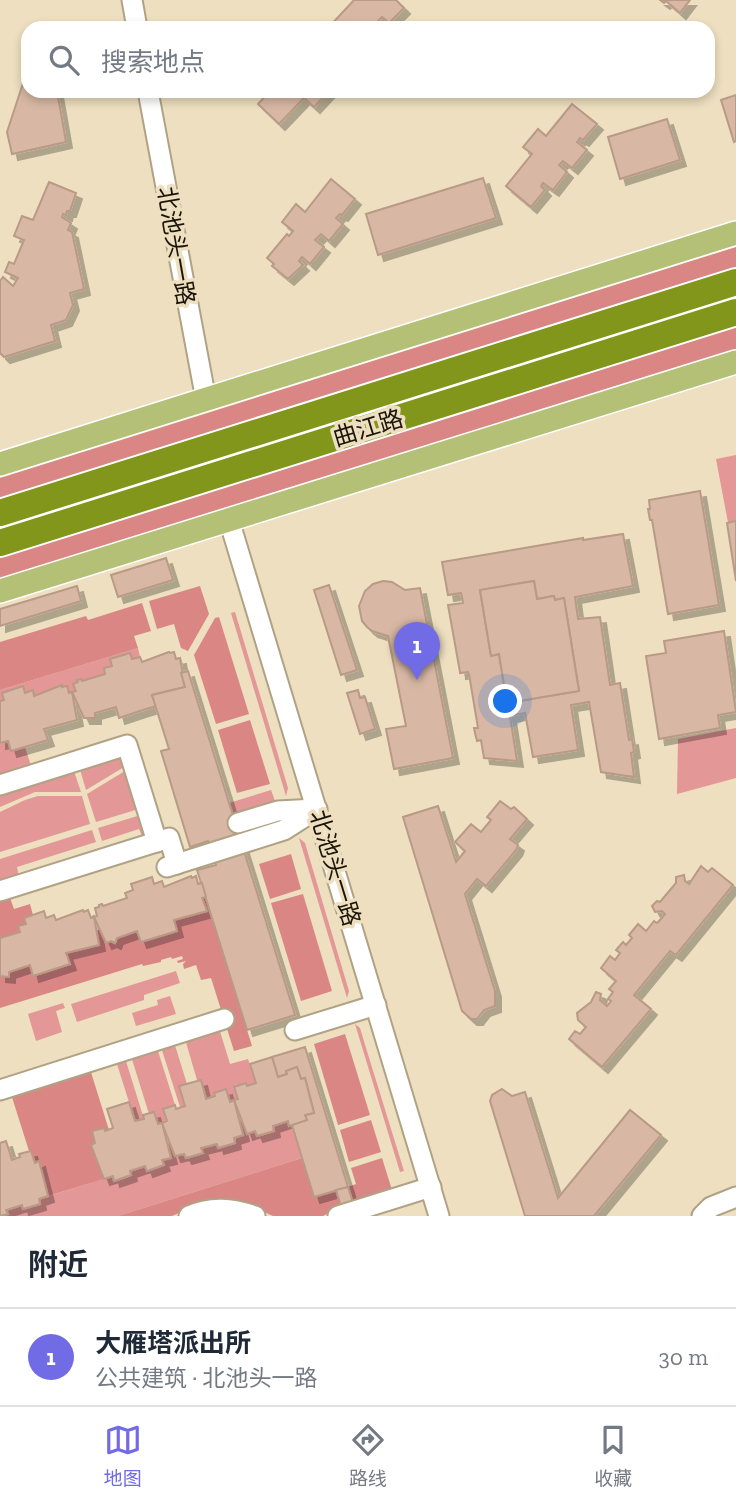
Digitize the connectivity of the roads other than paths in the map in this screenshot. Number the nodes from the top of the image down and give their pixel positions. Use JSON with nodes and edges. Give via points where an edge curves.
{"nodes":[{"id":1,"x":132,"y":0,"type":"edge"},
{"id":2,"x":136,"y":21,"type":"edge"},
{"id":3,"x":149,"y":98,"type":"edge"},
{"id":4,"x":736,"y":233,"type":"edge"},
{"id":5,"x":736,"y":282,"type":"edge"},
{"id":6,"x":736,"y":312,"type":"edge"},
{"id":7,"x":736,"y":362,"type":"edge"},
{"id":8,"x":206,"y":400,"type":"junction"},
{"id":9,"x":0,"y":464,"type":"edge"},
{"id":10,"x":0,"y":513,"type":"edge"},
{"id":11,"x":229,"y":520,"type":"junction"},
{"id":12,"x":0,"y":542,"type":"edge"},
{"id":13,"x":0,"y":591,"type":"edge"},
{"id":14,"x":0,"y":785,"type":"edge"},
{"id":15,"x":317,"y":809,"type":"junction"},
{"id":16,"x":237,"y":823,"type":"dead end"},
{"id":17,"x":157,"y":842,"type":"junction"},
{"id":18,"x":0,"y":891,"type":"edge"},
{"id":19,"x":376,"y":1004,"type":"junction"},
{"id":20,"x":224,"y":1019,"type":"dead end"},
{"id":21,"x":295,"y":1030,"type":"dead end"},
{"id":22,"x":1,"y":1085,"type":"edge"},
{"id":23,"x":431,"y":1187,"type":"junction"},
{"id":24,"x":736,"y":1197,"type":"edge"},
{"id":25,"x":189,"y":1216,"type":"edge"},
{"id":26,"x":255,"y":1216,"type":"edge"},
{"id":27,"x":338,"y":1216,"type":"edge"},
{"id":28,"x":439,"y":1216,"type":"edge"},
{"id":29,"x":702,"y":1216,"type":"edge"}],
"edges":[{"from":1,"to":2,"type":"street"},
{"from":3,"to":8,"type":"street","name":"北池头一路"},
{"from":4,"to":8,"type":"main road"},
{"from":5,"to":10,"type":"highway","name":"曲江路"},
{"from":6,"to":12,"type":"highway","name":"曲江路"},
{"from":7,"to":11,"type":"main road","name":"曲江路"},
{"from":8,"to":9,"type":"main road"},
{"from":11,"to":13,"type":"main road","name":"曲江路"},
{"from":11,"to":15,"type":"street","name":"北池头一路"},
{"from":14,"to":17,"type":"street","via":[[127,745]]},
{"from":15,"to":16,"type":"street","via":[[278,811]]},
{"from":15,"to":17,"type":"street","via":[[284,830],[172,865],[169,838]]},
{"from":15,"to":19,"type":"street","name":"北池头一路"},
{"from":17,"to":18,"type":"street"},
{"from":19,"to":21,"type":"street"},
{"from":19,"to":23,"type":"street","name":"北池头一路"},
{"from":20,"to":22,"type":"street"},
{"from":23,"to":27,"type":"street"},
{"from":23,"to":28,"type":"street","name":"北池头一路"},
{"from":24,"to":29,"type":"street"},
{"from":25,"to":26,"type":"street","via":[[222,1209]]}]}
